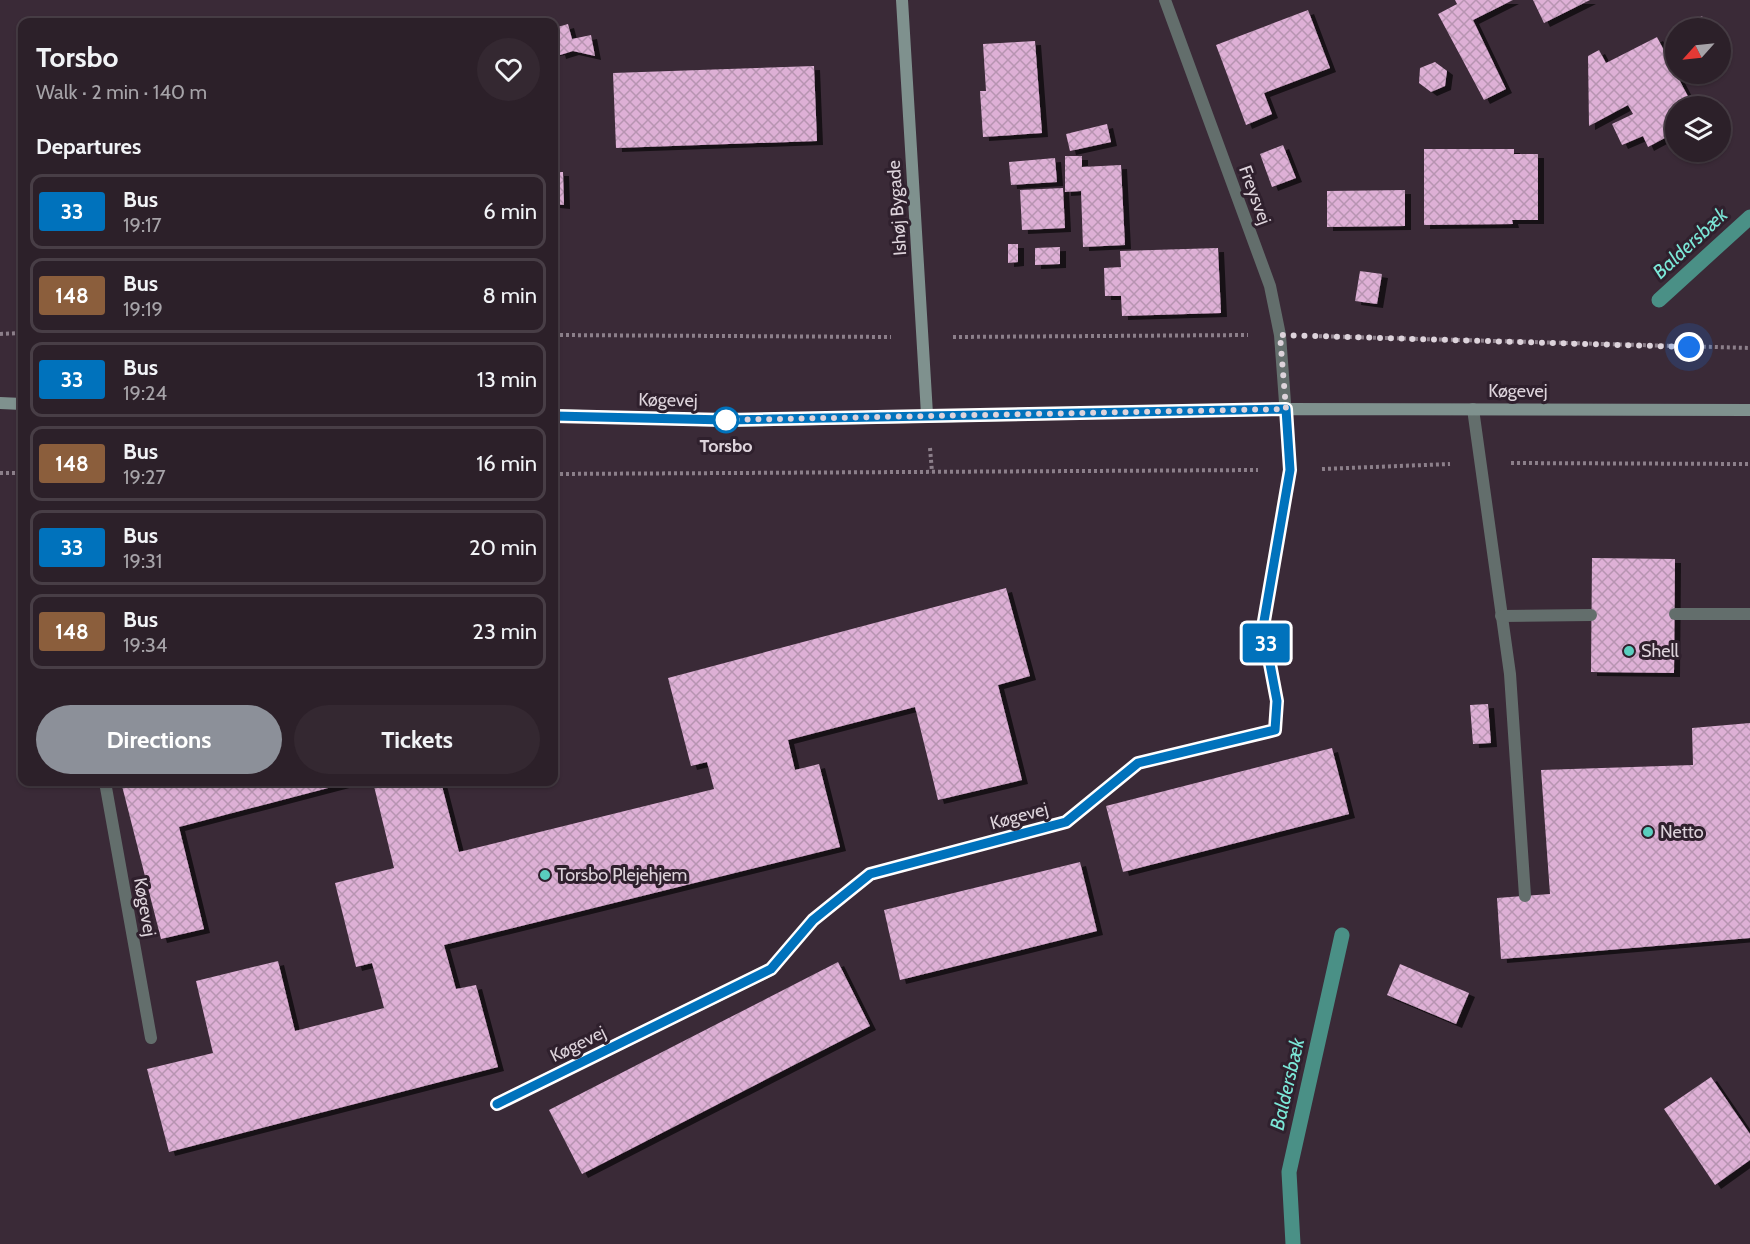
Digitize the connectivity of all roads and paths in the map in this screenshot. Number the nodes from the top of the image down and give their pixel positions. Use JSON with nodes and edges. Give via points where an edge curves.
{"nodes":[{"id":1,"x":902,"y":0,"type":"edge"},
{"id":2,"x":1165,"y":0,"type":"edge"},
{"id":3,"x":18,"y":333,"type":"edge"},
{"id":4,"x":0,"y":334,"type":"edge"},
{"id":5,"x":558,"y":335,"type":"edge"},
{"id":6,"x":1280,"y":335,"type":"junction"},
{"id":7,"x":922,"y":337,"type":"junction"},
{"id":8,"x":1750,"y":348,"type":"edge"},
{"id":9,"x":0,"y":403,"type":"edge"},
{"id":10,"x":18,"y":404,"type":"edge"},
{"id":11,"x":1286,"y":409,"type":"junction"},
{"id":12,"x":1473,"y":410,"type":"junction"},
{"id":13,"x":1750,"y":410,"type":"edge"},
{"id":14,"x":927,"y":414,"type":"junction"},
{"id":15,"x":558,"y":416,"type":"edge"},
{"id":16,"x":1480,"y":463,"type":"junction"},
{"id":17,"x":1750,"y":464,"type":"edge"},
{"id":18,"x":1290,"y":470,"type":"junction"},
{"id":19,"x":0,"y":473,"type":"edge"},
{"id":20,"x":18,"y":473,"type":"edge"},
{"id":21,"x":558,"y":474,"type":"edge"},
{"id":22,"x":1675,"y":614,"type":"dead end"},
{"id":23,"x":1750,"y":614,"type":"edge"},
{"id":24,"x":1591,"y":615,"type":"dead end"},
{"id":25,"x":1501,"y":616,"type":"junction"},
{"id":26,"x":106,"y":786,"type":"edge"},
{"id":27,"x":1526,"y":896,"type":"dead end"},
{"id":28,"x":151,"y":1038,"type":"dead end"},
{"id":29,"x":497,"y":1104,"type":"dead end"}],
"edges":[{"from":1,"to":7,"type":"street","name":"Ishøj Bygade"},
{"from":2,"to":6,"type":"street","name":"Freysvej","via":[[1270,286]]},
{"from":3,"to":4,"type":"path"},
{"from":5,"to":7,"type":"path"},
{"from":6,"to":7,"type":"path"},
{"from":6,"to":8,"type":"path"},
{"from":6,"to":11,"type":"street","name":"Freysvej"},
{"from":7,"to":14,"type":"street","name":"Ishøj Bygade"},
{"from":9,"to":10,"type":"street"},
{"from":11,"to":12,"type":"street","name":"Køgevej"},
{"from":11,"to":14,"type":"street","name":"Køgevej"},
{"from":11,"to":18,"type":"street","name":"Køgevej"},
{"from":12,"to":13,"type":"street","name":"Køgevej"},
{"from":12,"to":16,"type":"street"},
{"from":14,"to":15,"type":"street","name":"Køgevej","via":[[726,420]]},
{"from":16,"to":17,"type":"path"},
{"from":16,"to":18,"type":"path"},
{"from":16,"to":25,"type":"street"},
{"from":18,"to":21,"type":"path"},
{"from":18,"to":29,"type":"street","name":"Køgevej","via":[[1263,627],[1277,701],[1275,730],[1138,763],[1066,822],[870,874],[813,920],[771,969]]},
{"from":19,"to":20,"type":"path"},
{"from":22,"to":23,"type":"street"},
{"from":24,"to":25,"type":"street"},
{"from":25,"to":27,"type":"street","via":[[1510,674]]},
{"from":26,"to":28,"type":"street","name":"Køgevej"}]}
